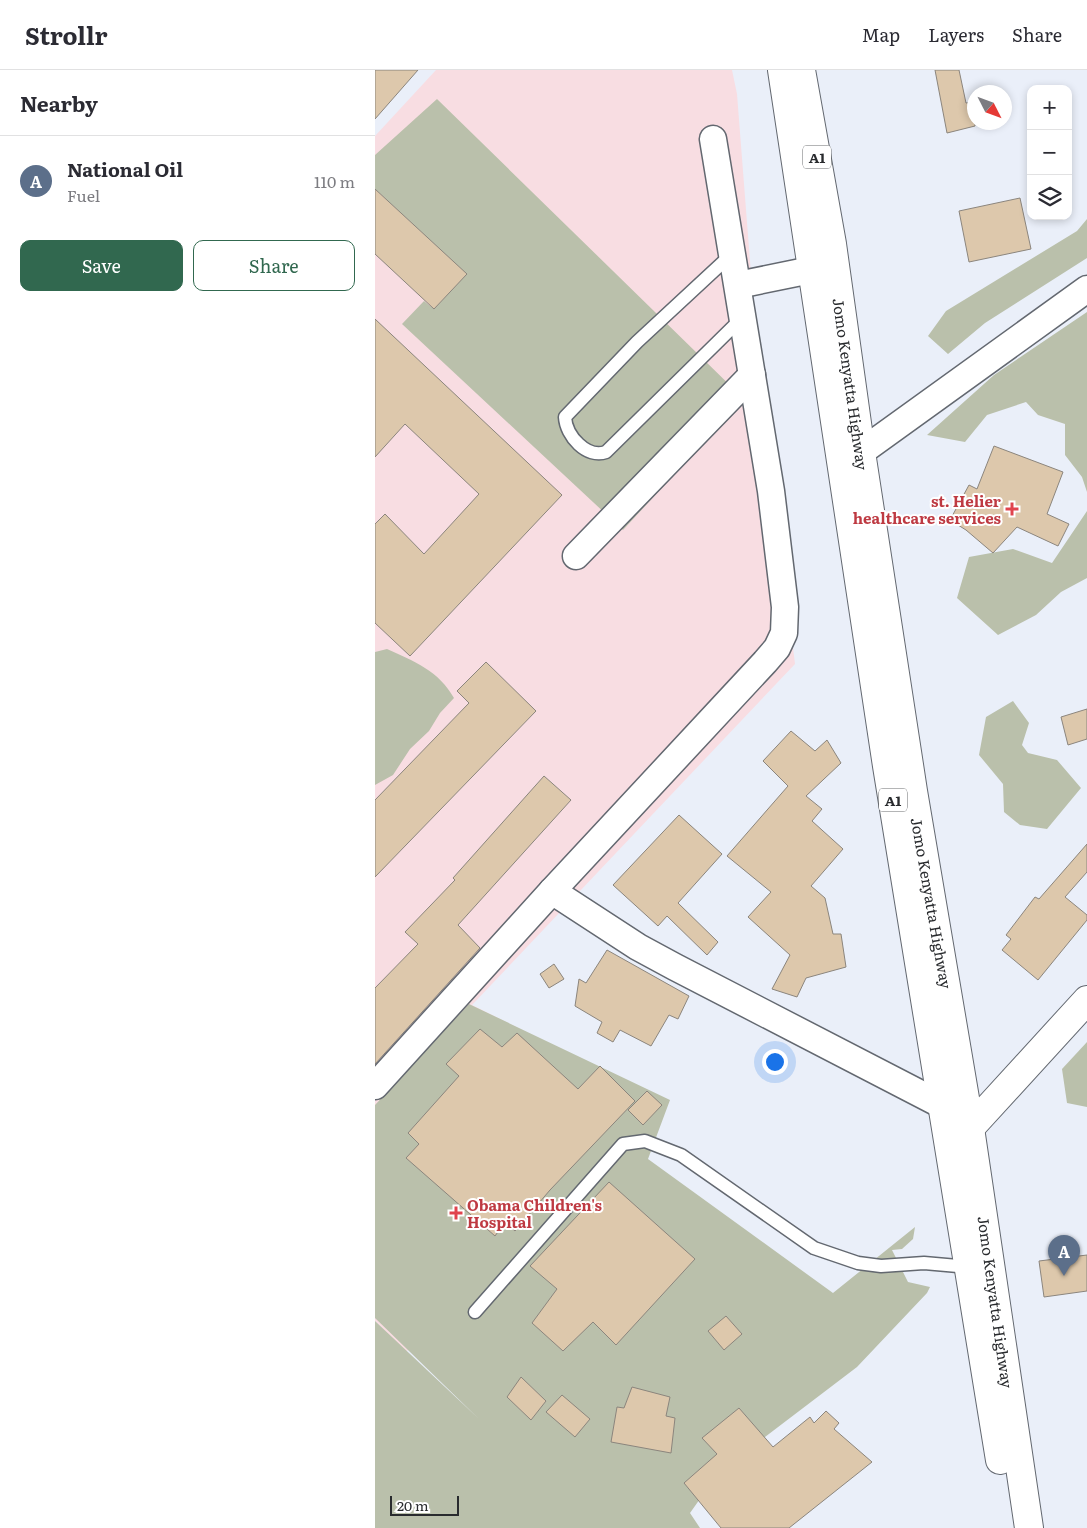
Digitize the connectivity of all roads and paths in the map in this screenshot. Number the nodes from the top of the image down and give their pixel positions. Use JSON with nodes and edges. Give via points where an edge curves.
{"nodes":[{"id":1,"x":782,"y":70,"type":"edge"},
{"id":2,"x":801,"y":70,"type":"edge"},
{"id":3,"x":713,"y":139,"type":"dead end"},
{"id":4,"x":733,"y":253,"type":"junction"},
{"id":5,"x":811,"y":270,"type":"junction"},
{"id":6,"x":738,"y":285,"type":"junction"},
{"id":7,"x":1087,"y":289,"type":"edge"},
{"id":8,"x":743,"y":317,"type":"junction"},
{"id":9,"x":752,"y":375,"type":"junction"},
{"id":10,"x":861,"y":452,"type":"junction"},
{"id":11,"x":576,"y":556,"type":"dead end"},
{"id":12,"x":552,"y":891,"type":"junction"},
{"id":13,"x":1087,"y":1000,"type":"edge"},
{"id":14,"x":375,"y":1086,"type":"edge"},
{"id":15,"x":942,"y":1105,"type":"junction"},
{"id":16,"x":971,"y":1128,"type":"junction"},
{"id":17,"x":969,"y":1268,"type":"junction"},
{"id":18,"x":475,"y":1312,"type":"dead end"},
{"id":19,"x":1010,"y":1528,"type":"edge"},
{"id":20,"x":1029,"y":1528,"type":"edge"}],
"edges":[{"from":1,"to":5,"type":"main road","name":"Jomo Kenyatta Highway","number":"A1"},
{"from":2,"to":10,"type":"main road","name":"Jomo Kenyatta Highway","number":"A1","via":[[832,244]]},
{"from":3,"to":4,"type":"street"},
{"from":4,"to":6,"type":"street"},
{"from":4,"to":8,"type":"lane","via":[[637,342],[565,417],[565,426],[571,436],[591,454],[606,452]]},
{"from":5,"to":6,"type":"street"},
{"from":5,"to":15,"type":"main road","name":"Jomo Kenyatta Highway","number":"A1"},
{"from":6,"to":8,"type":"street"},
{"from":7,"to":10,"type":"street"},
{"from":8,"to":9,"type":"street"},
{"from":9,"to":11,"type":"street"},
{"from":9,"to":12,"type":"street","via":[[771,491],[785,607],[784,633],[765,662]]},
{"from":10,"to":16,"type":"main road","name":"Jomo Kenyatta Highway","number":"A1","via":[[913,791]]},
{"from":12,"to":14,"type":"street"},
{"from":12,"to":15,"type":"street","via":[[638,947]]},
{"from":13,"to":16,"type":"main road"},
{"from":15,"to":17,"type":"main road","name":"Jomo Kenyatta Highway","number":"A1"},
{"from":16,"to":20,"type":"main road","name":"Jomo Kenyatta Highway","number":"A1"},
{"from":17,"to":18,"type":"lane","via":[[924,1263],[881,1266],[858,1263],[814,1248],[681,1156],[645,1141],[623,1144]]},
{"from":17,"to":19,"type":"main road","name":"Jomo Kenyatta Highway","number":"A1"}]}
